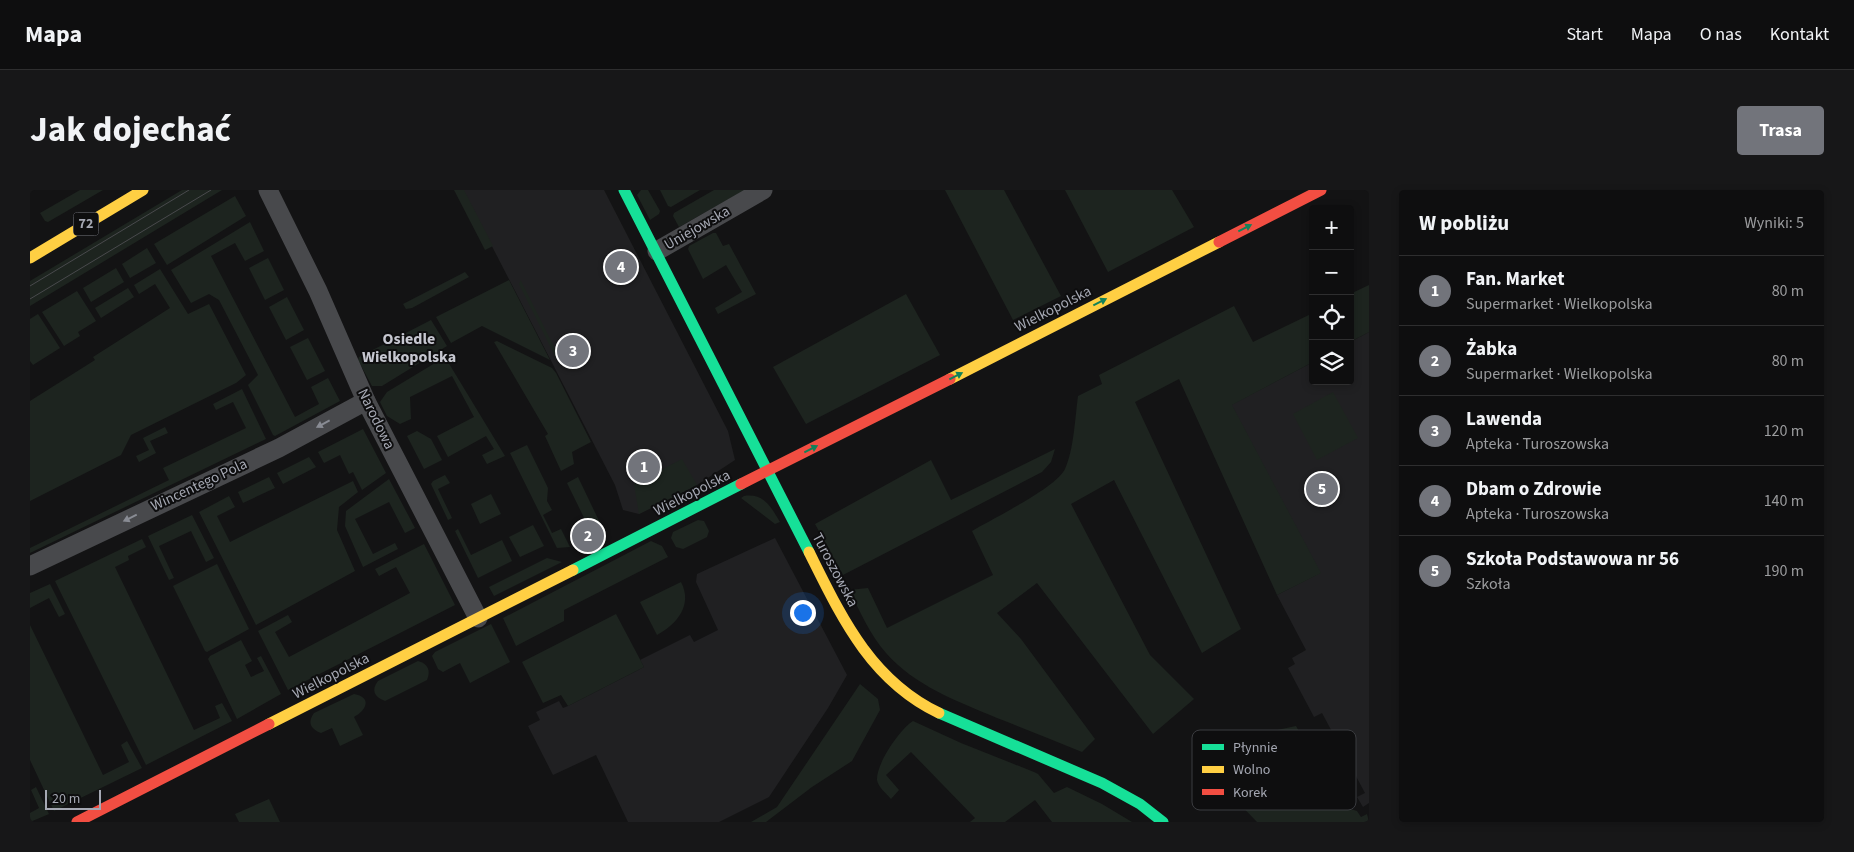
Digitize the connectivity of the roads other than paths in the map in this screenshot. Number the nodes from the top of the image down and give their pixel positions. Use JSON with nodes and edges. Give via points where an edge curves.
{"nodes":[{"id":1,"x":143,"y":190,"type":"edge"},
{"id":2,"x":268,"y":190,"type":"edge"},
{"id":3,"x":624,"y":190,"type":"edge"},
{"id":4,"x":763,"y":190,"type":"edge"},
{"id":5,"x":1320,"y":190,"type":"edge"},
{"id":6,"x":657,"y":251,"type":"junction"},
{"id":7,"x":30,"y":258,"type":"edge"},
{"id":8,"x":366,"y":402,"type":"junction"},
{"id":9,"x":767,"y":472,"type":"junction"},
{"id":10,"x":30,"y":566,"type":"edge"},
{"id":11,"x":478,"y":618,"type":"junction"},
{"id":12,"x":77,"y":822,"type":"edge"},
{"id":13,"x":1163,"y":822,"type":"edge"}],
"edges":[{"from":1,"to":7,"type":"street","number":"72"},
{"from":2,"to":8,"type":"street","name":"Narodowa","via":[[318,291]]},
{"from":3,"to":6,"type":"street","name":"Turoszowska"},
{"from":4,"to":6,"type":"street","name":"Uniejowska"},
{"from":9,"to":5,"type":"street","name":"Wielkopolska","one_way":true},
{"from":6,"to":9,"type":"street","name":"Turoszowska"},
{"from":8,"to":10,"type":"street","name":"Wincentego Pola","one_way":true,"via":[[279,448]]},
{"from":8,"to":11,"type":"street","name":"Narodowa"},
{"from":9,"to":11,"type":"street","name":"Wielkopolska"},
{"from":9,"to":13,"type":"street","name":"Turoszowska","via":[[844,619],[873,664],[896,686],[952,718],[1116,788]]},
{"from":11,"to":12,"type":"street","name":"Wielkopolska"}]}
